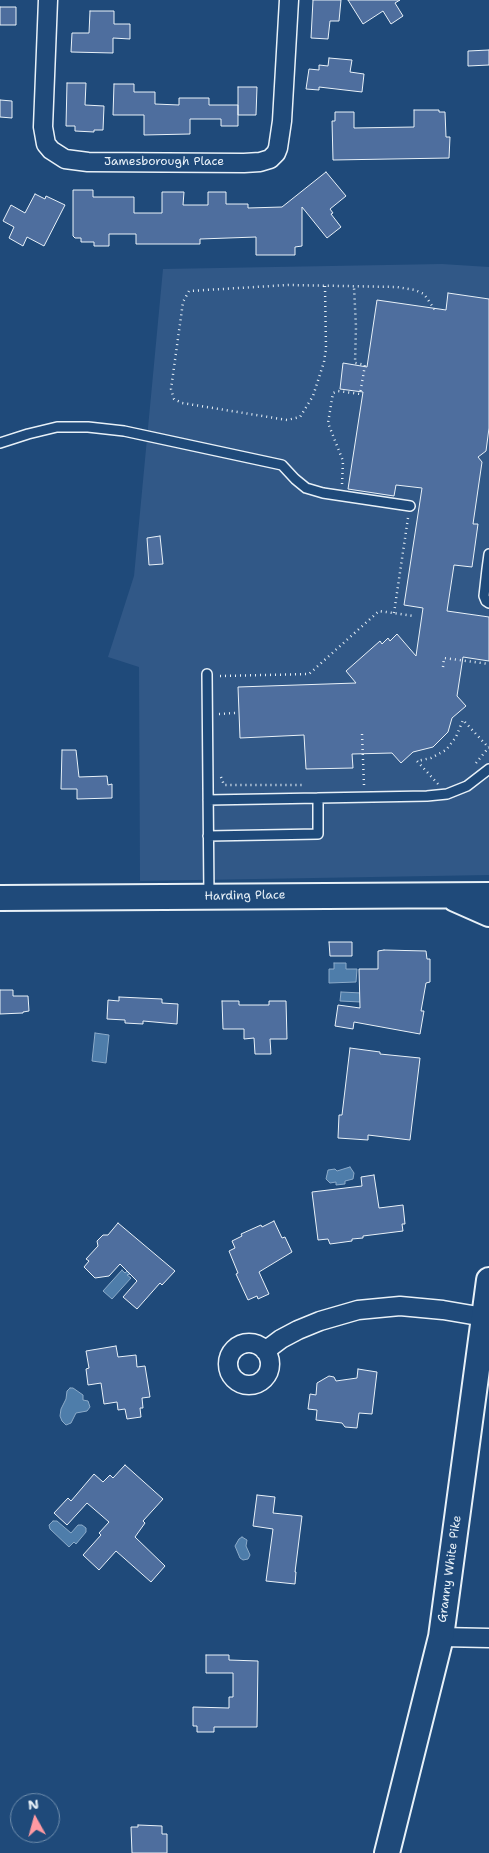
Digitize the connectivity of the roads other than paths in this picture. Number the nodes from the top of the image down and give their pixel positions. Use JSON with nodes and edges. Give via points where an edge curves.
{"nodes":[{"id":1,"x":48,"y":0,"type":"edge"},
{"id":2,"x":289,"y":0,"type":"edge"},
{"id":3,"x":0,"y":443,"type":"edge"},
{"id":4,"x":410,"y":506,"type":"road end"},
{"id":5,"x":489,"y":554,"type":"edge"},
{"id":6,"x":488,"y":569,"type":"edge"},
{"id":7,"x":489,"y":603,"type":"edge"},
{"id":8,"x":207,"y":676,"type":"road end"},
{"id":9,"x":489,"y":769,"type":"edge"},
{"id":10,"x":318,"y":798,"type":"junction"},
{"id":11,"x":208,"y":800,"type":"junction"},
{"id":12,"x":208,"y":836,"type":"junction"},
{"id":13,"x":444,"y":894,"type":"junction"},
{"id":14,"x":489,"y":895,"type":"edge"},
{"id":15,"x":209,"y":896,"type":"junction"},
{"id":16,"x":0,"y":898,"type":"edge"},
{"id":17,"x":489,"y":914,"type":"edge"},
{"id":18,"x":489,"y":1281,"type":"edge"},
{"id":19,"x":484,"y":1317,"type":"junction"},
{"id":20,"x":265,"y":1350,"type":"dead end"},
{"id":21,"x":441,"y":1637,"type":"junction"},
{"id":22,"x":489,"y":1638,"type":"edge"},
{"id":23,"x":387,"y":1853,"type":"edge"}],
"edges":[{"from":1,"to":2,"type":"street","name":"Jamesborough Place","via":[[42,127],[51,150],[65,159],[88,162],[244,163],[265,161],[274,156],[278,148]]},
{"from":3,"to":4,"type":"lane","via":[[57,427],[124,431],[282,465],[306,488],[323,493]]},
{"from":5,"to":6,"type":"lane"},
{"from":6,"to":7,"type":"lane","via":[[484,596]]},
{"from":8,"to":11,"type":"lane"},
{"from":9,"to":10,"type":"lane","via":[[467,786],[447,794]]},
{"from":10,"to":11,"type":"lane"},
{"from":10,"to":12,"type":"lane","via":[[318,834]]},
{"from":11,"to":12,"type":"lane"},
{"from":12,"to":15,"type":"lane"},
{"from":13,"to":14,"type":"main road","name":"Harding Place"},
{"from":13,"to":15,"type":"main road","name":"Harding Place"},
{"from":13,"to":17,"type":"main road"},
{"from":15,"to":16,"type":"main road","name":"Harding Place"},
{"from":18,"to":19,"type":"main road","name":"Granny White Pike"},
{"from":19,"to":20,"type":"street","via":[[400,1306],[358,1310],[298,1330]]},
{"from":19,"to":21,"type":"main road","name":"Granny White Pike"},
{"from":21,"to":22,"type":"street"},
{"from":21,"to":23,"type":"main road","name":"Granny White Pike"}]}
